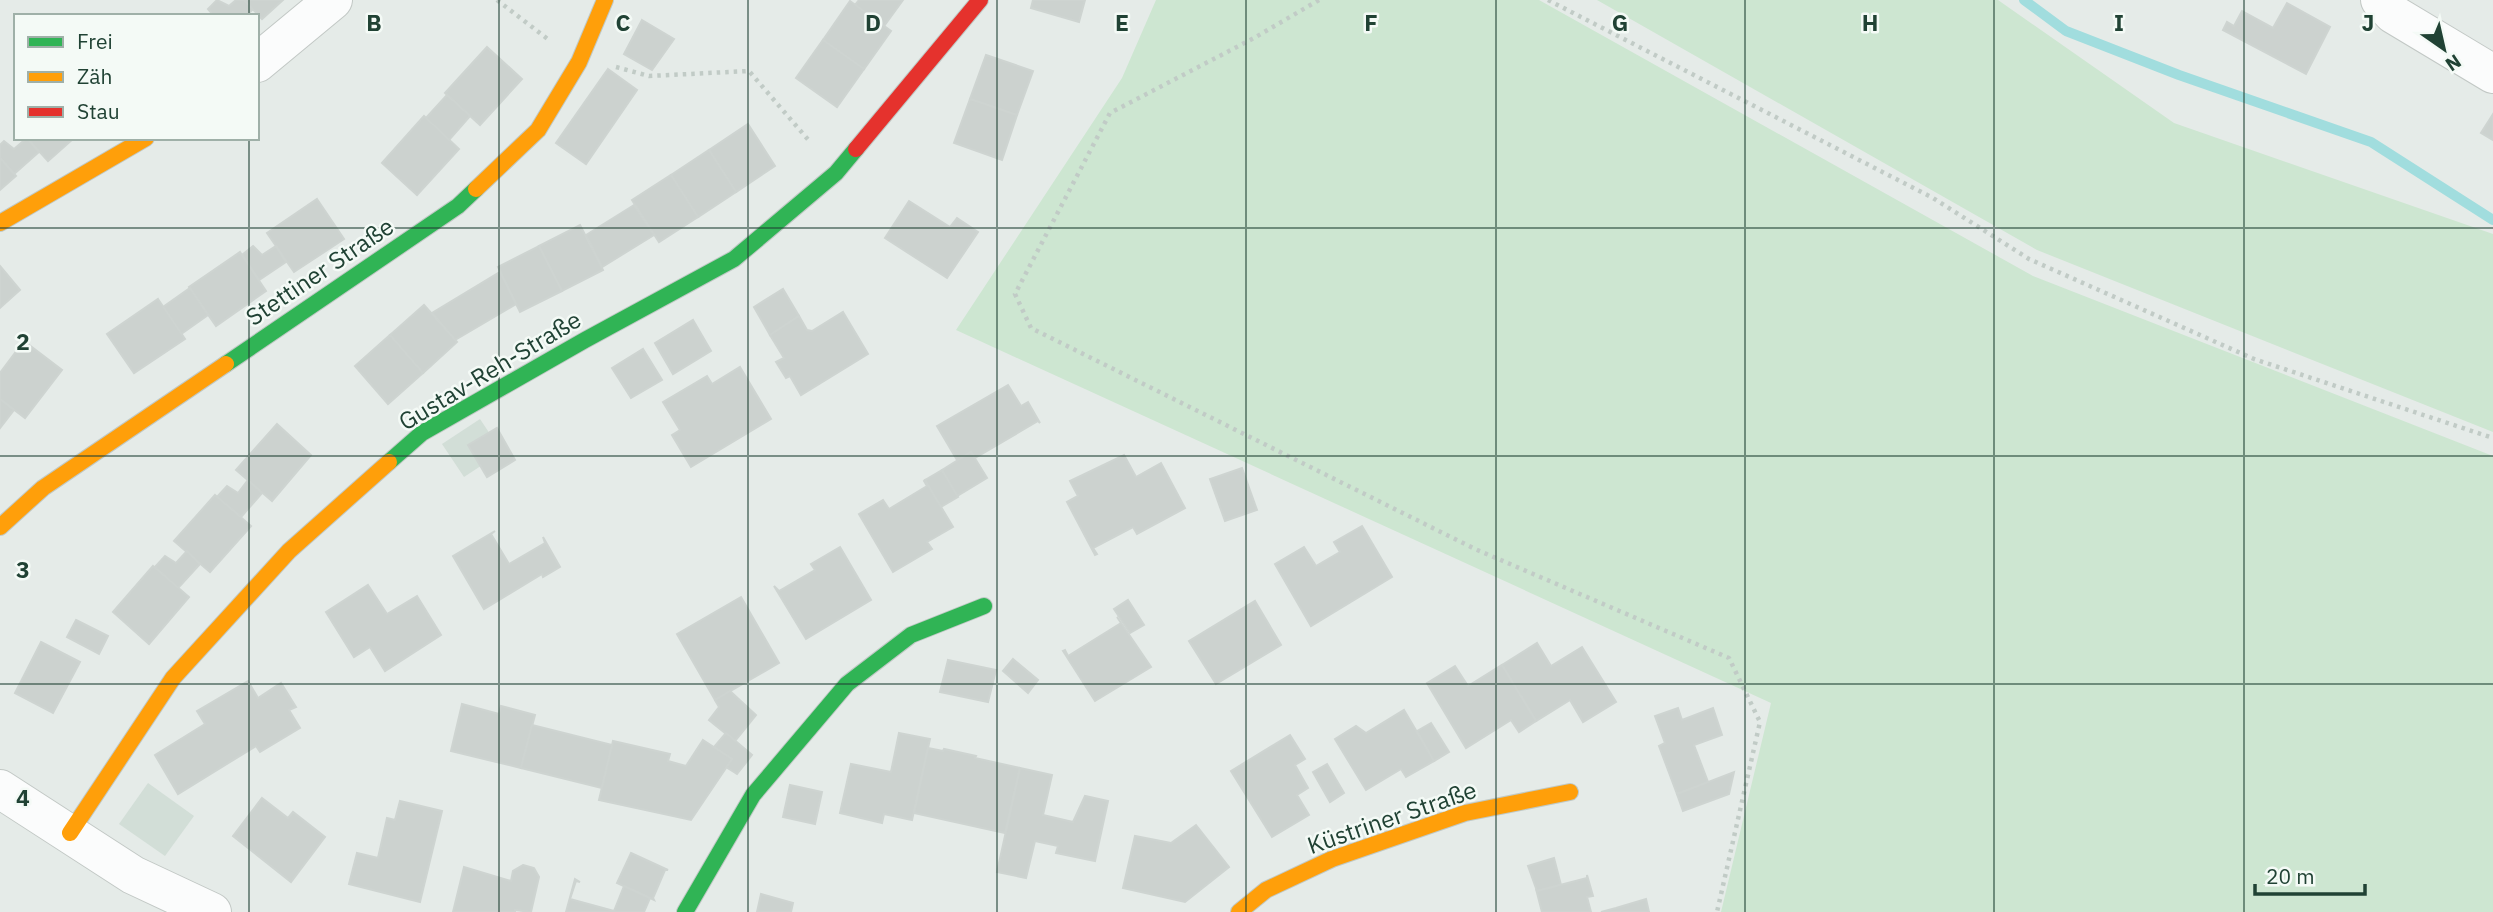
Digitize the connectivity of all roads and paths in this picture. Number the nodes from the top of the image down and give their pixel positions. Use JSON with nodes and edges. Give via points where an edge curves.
{"nodes":[{"id":1,"x":333,"y":0,"type":"edge"},
{"id":2,"x":605,"y":0,"type":"edge"},
{"id":3,"x":980,"y":0,"type":"edge"},
{"id":4,"x":1319,"y":0,"type":"edge"},
{"id":5,"x":1548,"y":0,"type":"edge"},
{"id":6,"x":2380,"y":0,"type":"edge"},
{"id":7,"x":259,"y":61,"type":"edge"},
{"id":8,"x":749,"y":71,"type":"dead end"},
{"id":9,"x":2493,"y":74,"type":"edge"},
{"id":10,"x":143,"y":140,"type":"edge"},
{"id":11,"x":836,"y":173,"type":"junction"},
{"id":12,"x":0,"y":223,"type":"edge"},
{"id":13,"x":2493,"y":438,"type":"edge"},
{"id":14,"x":0,"y":527,"type":"edge"},
{"id":15,"x":984,"y":606,"type":"dead end"},
{"id":16,"x":0,"y":789,"type":"edge"},
{"id":17,"x":1570,"y":792,"type":"dead end"},
{"id":18,"x":70,"y":833,"type":"junction"},
{"id":19,"x":212,"y":912,"type":"edge"},
{"id":20,"x":685,"y":912,"type":"edge"},
{"id":21,"x":1239,"y":912,"type":"edge"},
{"id":22,"x":1717,"y":912,"type":"edge"}],
"edges":[{"from":1,"to":7,"type":"street"},
{"from":2,"to":14,"type":"street","name":"Stettiner Straße","via":[[579,62],[538,130],[458,206],[43,488]]},
{"from":3,"to":11,"type":"street","name":"Gustav-Reh-Straße"},
{"from":4,"to":22,"type":"path","via":[[1110,113],[1014,294],[1031,328],[1475,549],[1729,658],[1760,722]]},
{"from":5,"to":13,"type":"path","via":[[1933,198],[2029,259],[2254,359]]},
{"from":6,"to":9,"type":"street","via":[[2393,13]]},
{"from":8,"to":11,"type":"path"},
{"from":10,"to":12,"type":"street"},
{"from":11,"to":18,"type":"street","name":"Gustav-Reh-Straße","via":[[734,259],[422,433],[289,551],[173,678]]},
{"from":15,"to":20,"type":"street","via":[[911,635],[847,684],[753,795]]},
{"from":16,"to":18,"type":"street"},
{"from":17,"to":21,"type":"street","name":"Küstriner Straße","via":[[1465,813],[1332,859],[1266,890]]},
{"from":18,"to":19,"type":"street","via":[[133,875]]}]}
